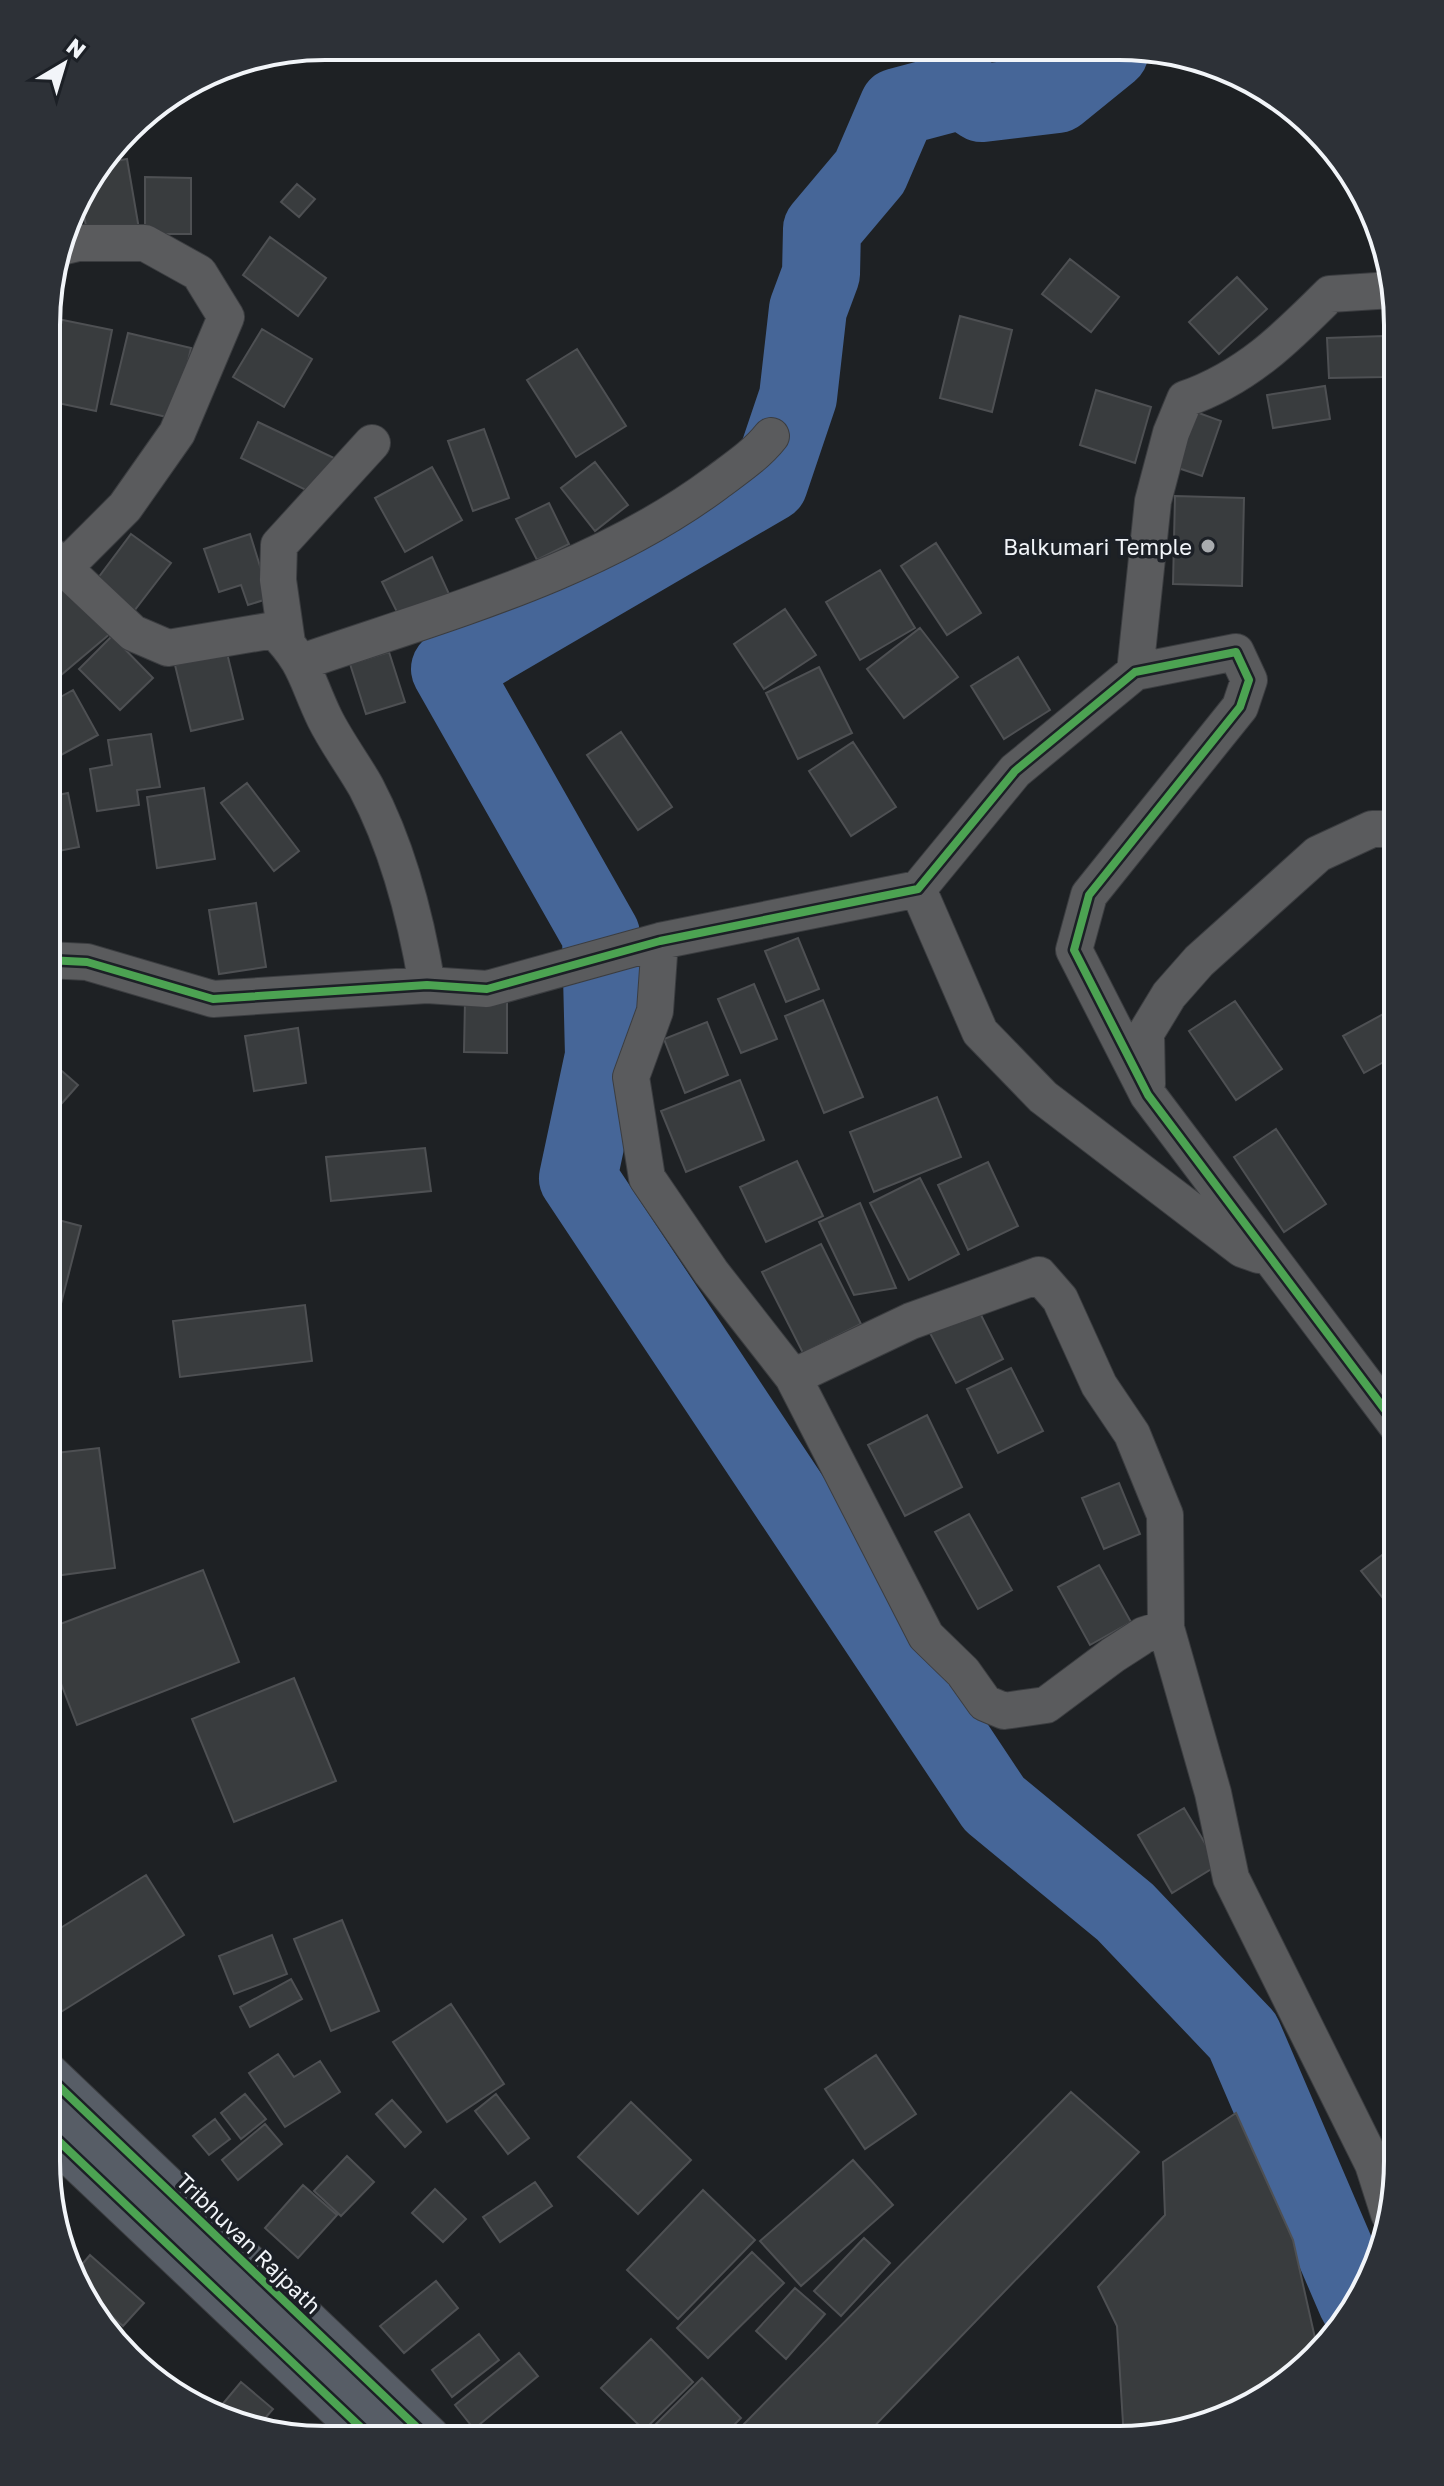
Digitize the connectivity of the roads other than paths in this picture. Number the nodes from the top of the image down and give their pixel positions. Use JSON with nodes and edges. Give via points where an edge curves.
{"nodes":[{"id":1,"x":73,"y":244,"type":"edge"},
{"id":2,"x":1381,"y":291,"type":"edge"},
{"id":3,"x":771,"y":436,"type":"dead end"},
{"id":4,"x":372,"y":443,"type":"dead end"},
{"id":5,"x":60,"y":557,"type":"edge"},
{"id":6,"x":60,"y":564,"type":"edge"},
{"id":7,"x":295,"y":652,"type":"junction"},
{"id":8,"x":1135,"y":672,"type":"junction"},
{"id":9,"x":1384,"y":829,"type":"edge"},
{"id":10,"x":918,"y":889,"type":"junction"},
{"id":11,"x":660,"y":941,"type":"junction"},
{"id":12,"x":60,"y":961,"type":"edge"},
{"id":13,"x":427,"y":985,"type":"junction"},
{"id":14,"x":1148,"y":1095,"type":"junction"},
{"id":15,"x":1271,"y":1259,"type":"junction"},
{"id":16,"x":793,"y":1377,"type":"junction"},
{"id":17,"x":1383,"y":1408,"type":"edge"},
{"id":18,"x":1166,"y":1628,"type":"junction"},
{"id":19,"x":60,"y":2087,"type":"edge"},
{"id":20,"x":60,"y":2142,"type":"edge"},
{"id":21,"x":1382,"y":2191,"type":"edge"},
{"id":22,"x":359,"y":2426,"type":"edge"},
{"id":23,"x":415,"y":2426,"type":"edge"}],
"edges":[{"from":1,"to":5,"type":"street","via":[[145,243],[199,273],[226,317],[177,433],[125,507]]},
{"from":2,"to":8,"type":"street","via":[[1330,294],[1275,350],[1220,387],[1185,399],[1153,501]]},
{"from":3,"to":7,"type":"street","via":[[758,453],[685,506],[599,551],[512,589]]},
{"from":4,"to":7,"type":"street","via":[[279,545],[278,580]]},
{"from":6,"to":7,"type":"street","via":[[133,633],[168,648],[274,630]]},
{"from":7,"to":13,"type":"street","via":[[325,719],[367,789],[394,855],[417,923]]},
{"from":8,"to":10,"type":"street","via":[[1015,771]]},
{"from":8,"to":14,"type":"street","via":[[1236,652],[1249,680],[1240,707],[1089,895],[1074,950]]},
{"from":9,"to":14,"type":"street","via":[[1372,829],[1318,854],[1199,961],[1169,995],[1146,1033]]},
{"from":10,"to":11,"type":"street"},
{"from":10,"to":15,"type":"street","via":[[980,1032],[1043,1097],[1242,1249]]},
{"from":11,"to":13,"type":"street","via":[[487,989]]},
{"from":11,"to":16,"type":"street","via":[[655,1011],[631,1077],[647,1178],[711,1272]]},
{"from":12,"to":13,"type":"street","via":[[87,962],[213,999]]},
{"from":14,"to":15,"type":"street"},
{"from":15,"to":17,"type":"street"},
{"from":16,"to":18,"type":"street","via":[[926,1636],[985,1703],[1004,1711],[1046,1705],[1144,1635]]},
{"from":16,"to":18,"type":"street","via":[[911,1321],[1039,1275],[1060,1299],[1099,1385],[1132,1434],[1165,1515]]},
{"from":18,"to":21,"type":"street","via":[[1231,1878]]},
{"from":19,"to":23,"type":"highway","name":"Tribhuvan Rajpath"},
{"from":20,"to":22,"type":"highway"}]}
